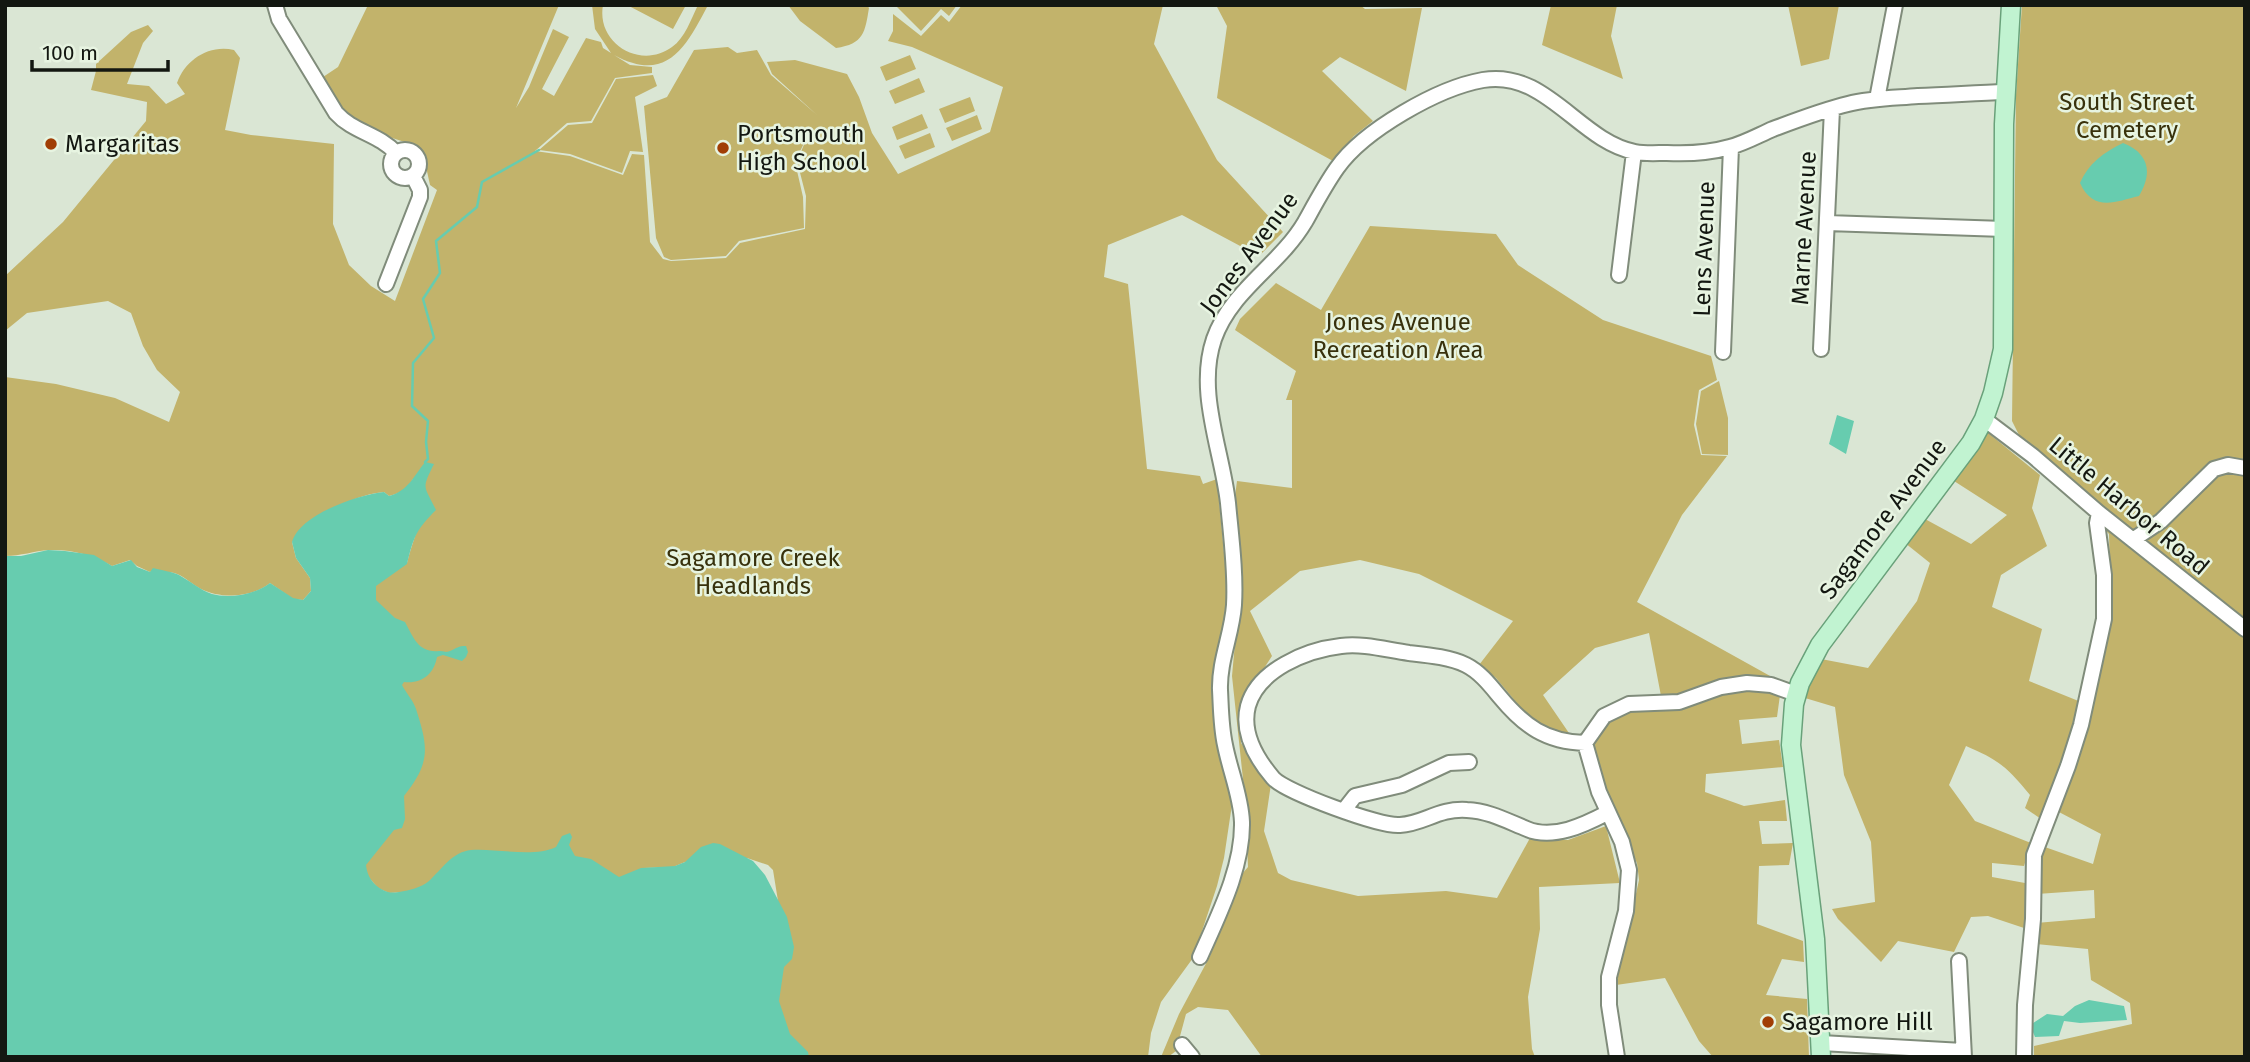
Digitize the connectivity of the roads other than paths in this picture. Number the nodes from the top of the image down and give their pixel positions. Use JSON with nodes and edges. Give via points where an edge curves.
{"nodes":[{"id":1,"x":275,"y":5,"type":"edge"},
{"id":2,"x":1895,"y":5,"type":"edge"},
{"id":3,"x":2011,"y":5,"type":"edge"},
{"id":4,"x":2005,"y":92,"type":"junction"},
{"id":5,"x":1877,"y":99,"type":"junction"},
{"id":6,"x":1832,"y":109,"type":"junction"},
{"id":7,"x":1731,"y":147,"type":"junction"},
{"id":8,"x":1634,"y":152,"type":"junction"},
{"id":9,"x":396,"y":153,"type":"junction"},
{"id":10,"x":413,"y":176,"type":"junction"},
{"id":11,"x":1827,"y":223,"type":"junction"},
{"id":12,"x":2004,"y":229,"type":"junction"},
{"id":13,"x":1619,"y":275,"type":"dead end"},
{"id":14,"x":386,"y":284,"type":"dead end"},
{"id":15,"x":1821,"y":349,"type":"dead end"},
{"id":16,"x":1723,"y":352,"type":"dead end"},
{"id":17,"x":1984,"y":419,"type":"junction"},
{"id":18,"x":2245,"y":468,"type":"edge"},
{"id":19,"x":2099,"y":513,"type":"junction"},
{"id":20,"x":2134,"y":539,"type":"junction"},
{"id":21,"x":2245,"y":629,"type":"edge"},
{"id":22,"x":1796,"y":694,"type":"junction"},
{"id":23,"x":1585,"y":743,"type":"junction"},
{"id":24,"x":1469,"y":762,"type":"dead end"},
{"id":25,"x":1343,"y":810,"type":"junction"},
{"id":26,"x":1607,"y":813,"type":"junction"},
{"id":27,"x":1200,"y":957,"type":"dead end"},
{"id":28,"x":1959,"y":961,"type":"dead end"},
{"id":29,"x":1182,"y":1045,"type":"dead end"},
{"id":30,"x":1821,"y":1050,"type":"edge"},
{"id":31,"x":1964,"y":1054,"type":"edge"},
{"id":32,"x":1192,"y":1057,"type":"edge"},
{"id":33,"x":1617,"y":1057,"type":"edge"},
{"id":34,"x":2024,"y":1057,"type":"edge"}],
"edges":[{"from":1,"to":9,"type":"street","via":[[336,113]]},
{"from":2,"to":5,"type":"street"},
{"from":3,"to":4,"type":"main road","name":"Sagamore Avenue"},
{"from":4,"to":5,"type":"street","name":"Jones Avenue"},
{"from":4,"to":12,"type":"main road","name":"Sagamore Avenue"},
{"from":5,"to":6,"type":"street","name":"Jones Avenue"},
{"from":6,"to":7,"type":"street","name":"Jones Avenue"},
{"from":6,"to":11,"type":"street","name":"Marne Avenue"},
{"from":7,"to":8,"type":"street","name":"Jones Avenue","via":[[1691,154]]},
{"from":7,"to":16,"type":"street","name":"Lens Avenue"},
{"from":8,"to":13,"type":"street"},
{"from":8,"to":27,"type":"street","name":"Jones Avenue","via":[[1601,138],[1523,83],[1499,78],[1465,85],[1422,103],[1359,144],[1337,168],[1290,245],[1227,311],[1210,353],[1208,385],[1226,489],[1234,574],[1231,627],[1220,687],[1225,747],[1242,820],[1241,844]]},
{"from":9,"to":10,"type":"street","via":[[391,164],[395,174]]},
{"from":9,"to":10,"type":"street","via":[[408,150],[417,156],[420,166]]},
{"from":10,"to":14,"type":"street","via":[[420,197]]},
{"from":11,"to":12,"type":"street"},
{"from":11,"to":15,"type":"street","name":"Marne Avenue"},
{"from":12,"to":17,"type":"main road","name":"Sagamore Avenue","via":[[2003,349]]},
{"from":17,"to":19,"type":"street","name":"Little Harbor Road"},
{"from":17,"to":22,"type":"main road","name":"Sagamore Avenue","via":[[1820,645]]},
{"from":18,"to":20,"type":"street","via":[[2228,465],[2214,469],[2168,514]]},
{"from":19,"to":20,"type":"street","name":"Little Harbor Road"},
{"from":19,"to":34,"type":"street","via":[[2105,597],[2101,641],[2068,766],[2034,855]]},
{"from":20,"to":21,"type":"street","name":"Little Harbor Road"},
{"from":22,"to":23,"type":"street","via":[[1747,683],[1679,702],[1629,704],[1604,716]]},
{"from":22,"to":30,"type":"main road","name":"Sagamore Avenue","via":[[1791,744],[1815,939]]},
{"from":23,"to":25,"type":"street","via":[[1540,735],[1508,707],[1478,671],[1462,663],[1359,646],[1326,649],[1293,660],[1266,677],[1251,696],[1245,718],[1249,739],[1276,781]]},
{"from":23,"to":26,"type":"street"},
{"from":24,"to":25,"type":"street","via":[[1438,766],[1402,785],[1355,796]]},
{"from":25,"to":26,"type":"street","via":[[1393,825],[1448,810],[1480,811],[1546,833]]},
{"from":26,"to":33,"type":"street","via":[[1622,842],[1629,870],[1626,911],[1609,977]]},
{"from":28,"to":31,"type":"street"},
{"from":29,"to":32,"type":"street"},
{"from":30,"to":31,"type":"street"}]}
